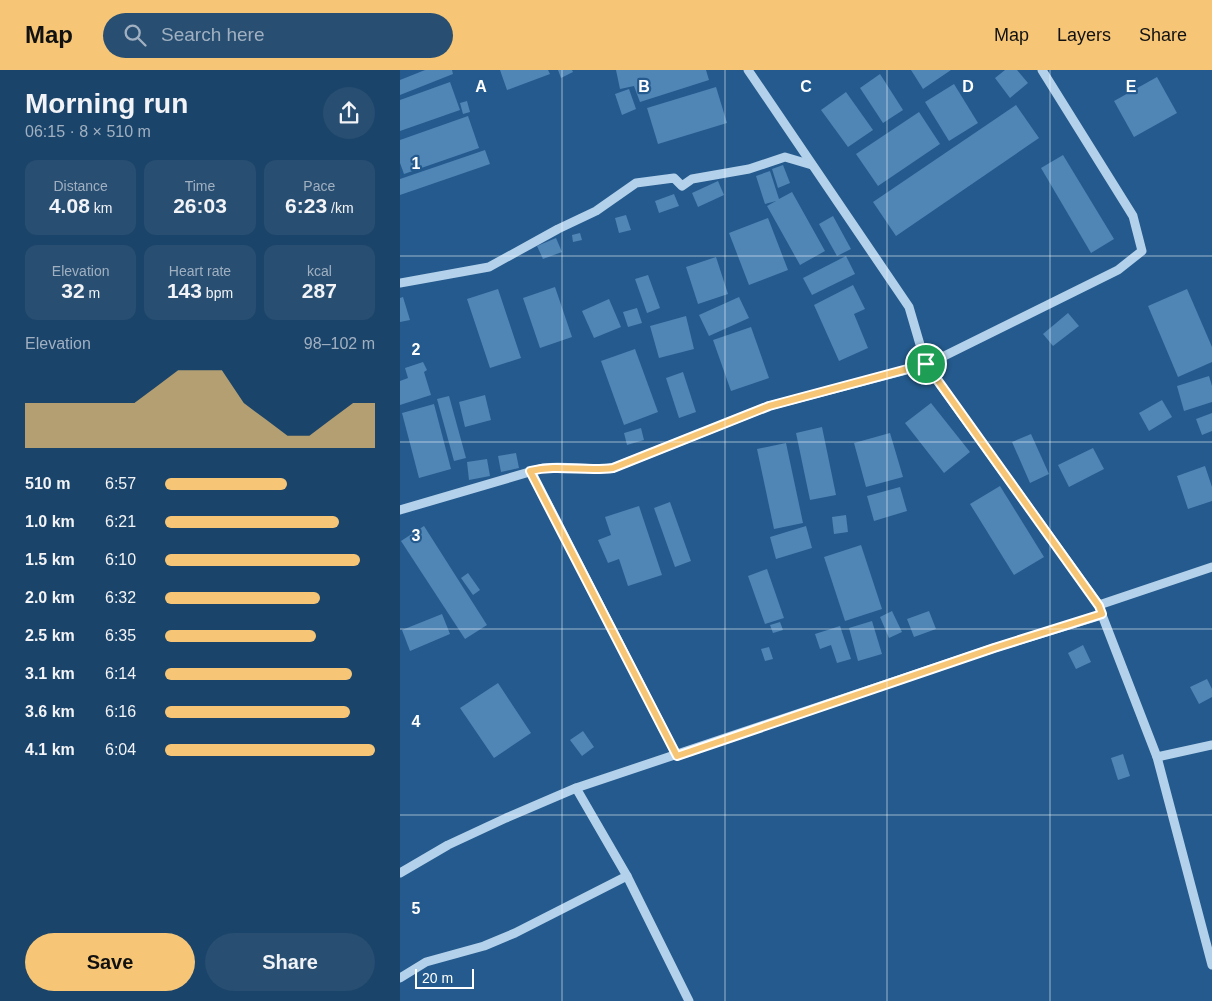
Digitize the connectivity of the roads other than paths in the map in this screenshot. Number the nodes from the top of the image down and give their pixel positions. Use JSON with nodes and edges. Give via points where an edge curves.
{"nodes":[{"id":1,"x":748,"y":70,"type":"edge"},
{"id":2,"x":1042,"y":70,"type":"edge"},
{"id":3,"x":812,"y":165,"type":"junction"},
{"id":4,"x":400,"y":283,"type":"edge"},
{"id":5,"x":926,"y":364,"type":"junction"},
{"id":6,"x":530,"y":471,"type":"junction"},
{"id":7,"x":400,"y":510,"type":"edge"},
{"id":8,"x":1212,"y":567,"type":"edge"},
{"id":9,"x":1101,"y":610,"type":"junction"},
{"id":10,"x":1212,"y":745,"type":"edge"},
{"id":11,"x":677,"y":756,"type":"junction"},
{"id":12,"x":1157,"y":757,"type":"junction"},
{"id":13,"x":576,"y":788,"type":"junction"},
{"id":14,"x":400,"y":873,"type":"edge"},
{"id":15,"x":627,"y":876,"type":"junction"},
{"id":16,"x":1212,"y":965,"type":"edge"},
{"id":17,"x":400,"y":978,"type":"edge"},
{"id":18,"x":689,"y":1001,"type":"edge"}],
"edges":[{"from":1,"to":3,"type":"street"},
{"from":2,"to":5,"type":"street","via":[[1132,216],[1142,251],[1118,270]]},
{"from":3,"to":4,"type":"street","via":[[785,157],[749,169],[692,179],[682,186],[674,178],[636,183],[596,212],[490,267]]},
{"from":3,"to":5,"type":"street","via":[[909,306]]},
{"from":5,"to":6,"type":"street","via":[[769,406],[613,468],[598,470],[556,466]]},
{"from":5,"to":9,"type":"street"},
{"from":6,"to":7,"type":"street"},
{"from":6,"to":11,"type":"street"},
{"from":8,"to":9,"type":"street"},
{"from":9,"to":11,"type":"street"},
{"from":9,"to":12,"type":"street"},
{"from":10,"to":12,"type":"street"},
{"from":11,"to":13,"type":"street"},
{"from":12,"to":16,"type":"street"},
{"from":13,"to":14,"type":"street","via":[[456,841]]},
{"from":13,"to":15,"type":"street"},
{"from":15,"to":17,"type":"street","via":[[514,933],[484,946],[426,962]]},
{"from":15,"to":18,"type":"street"}]}
